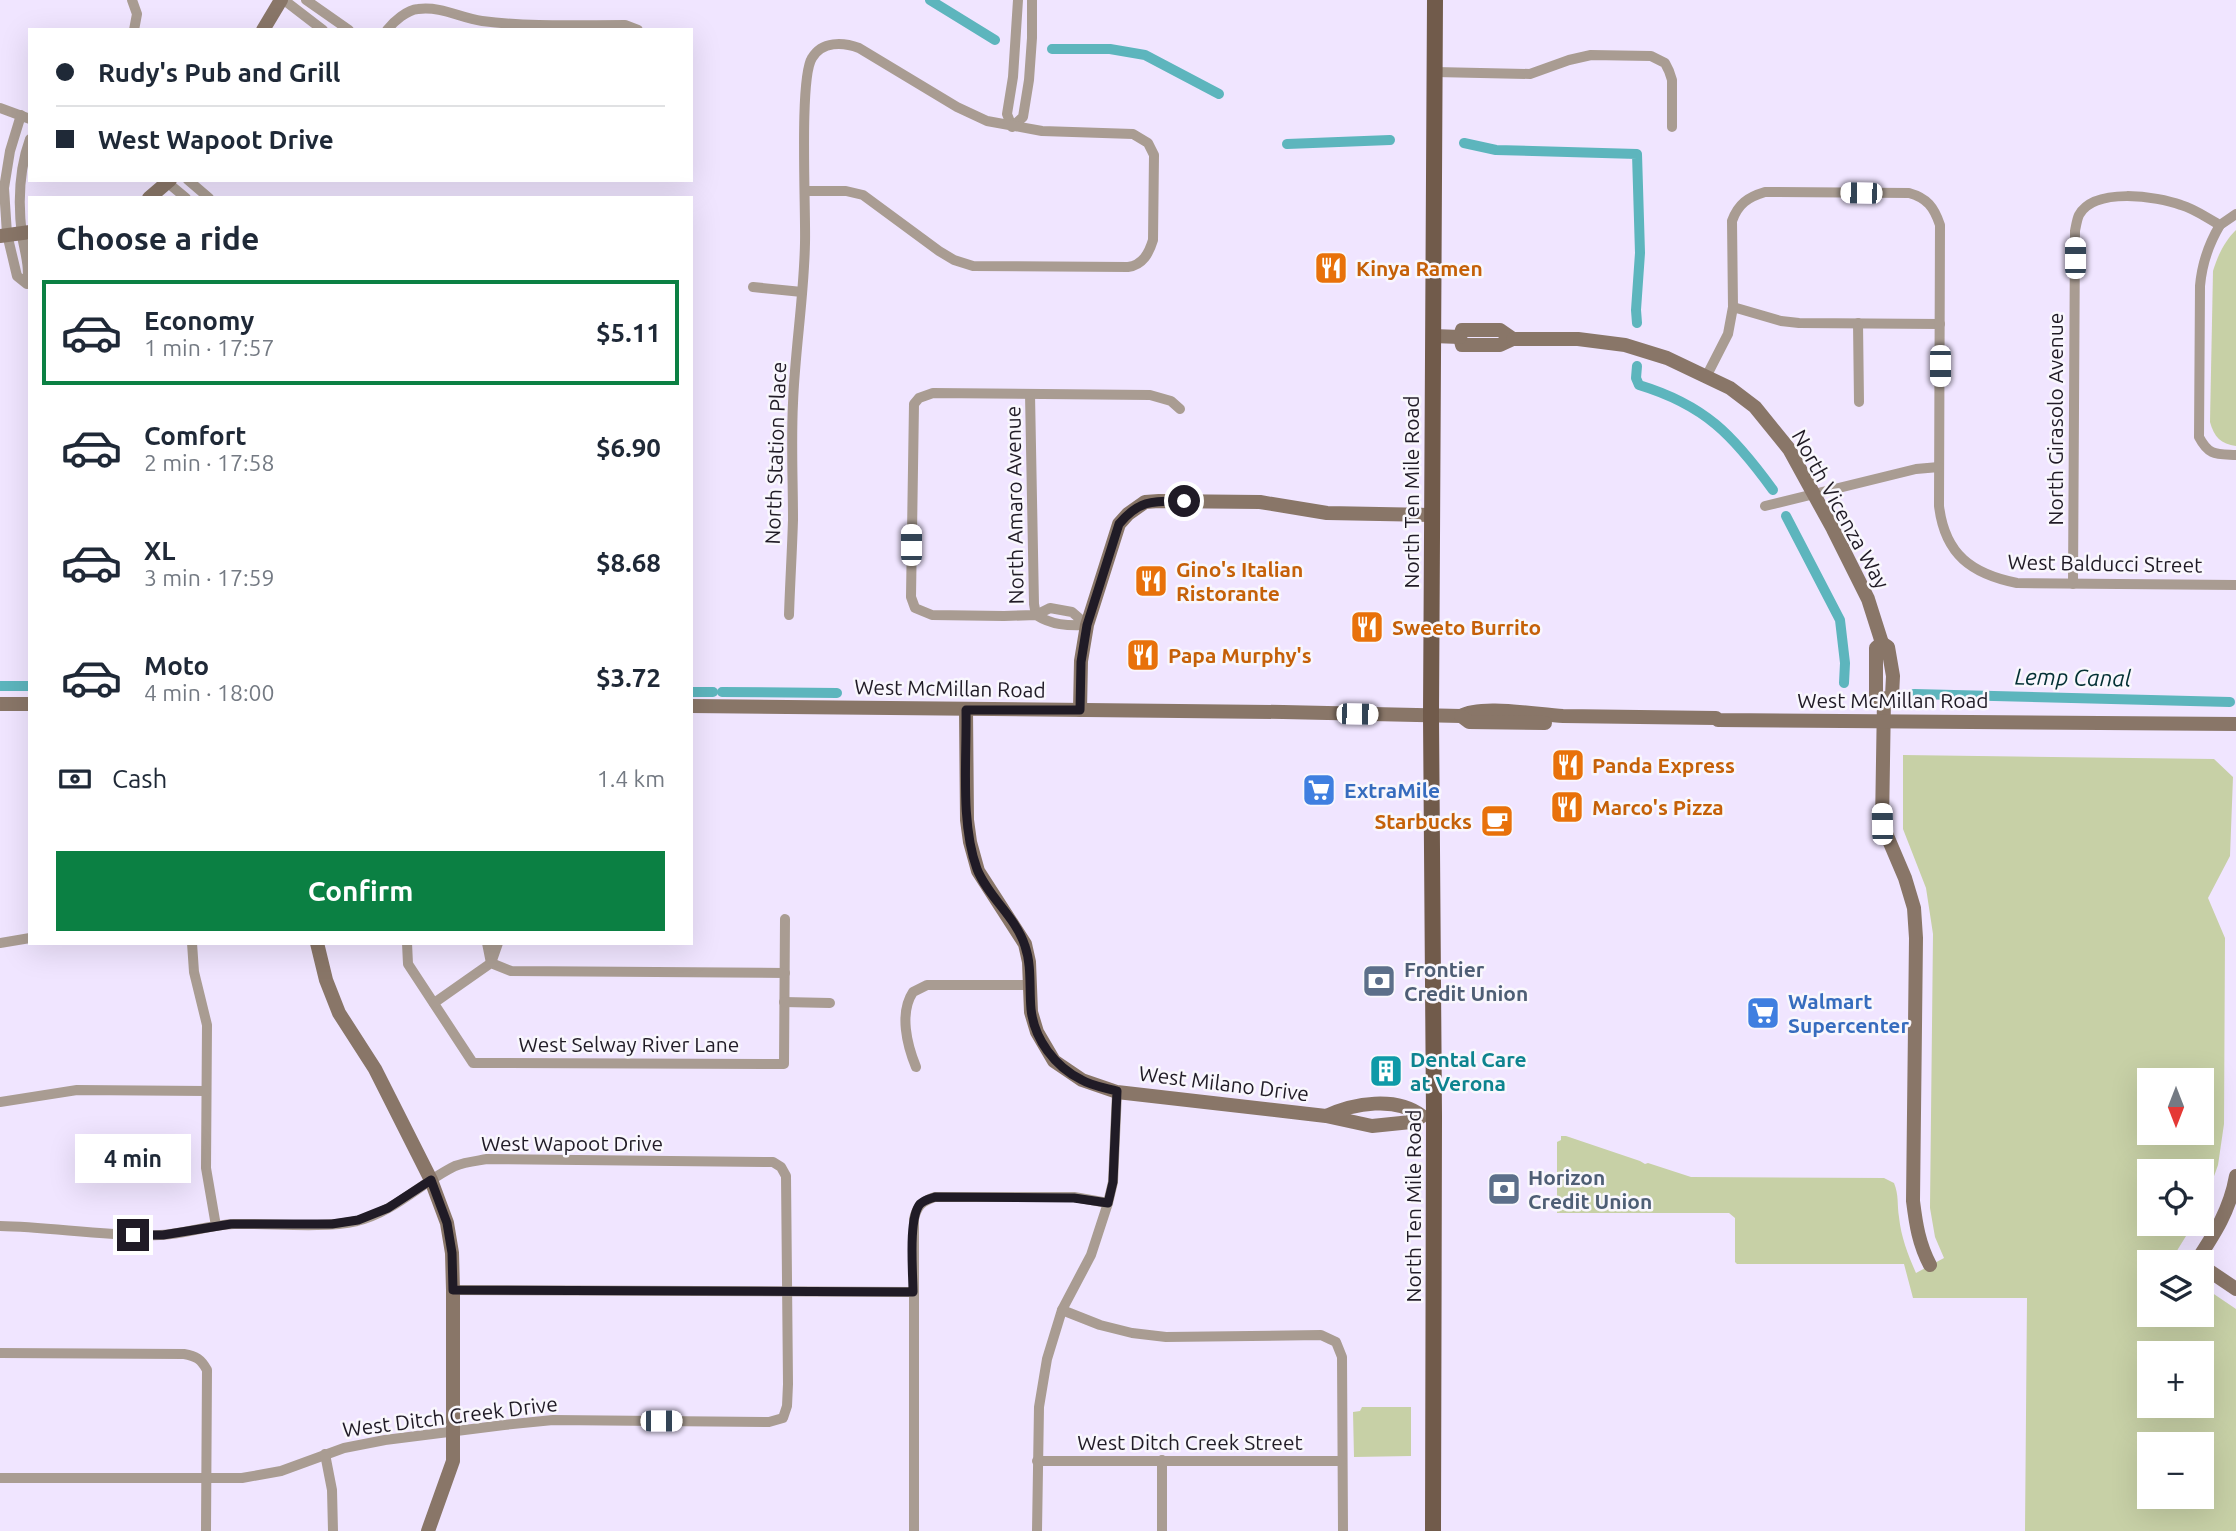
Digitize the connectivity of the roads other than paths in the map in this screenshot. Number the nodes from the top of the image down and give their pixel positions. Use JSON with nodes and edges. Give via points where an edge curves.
{"nodes":[{"id":1,"x":282,"y":0,"type":"edge"},
{"id":2,"x":306,"y":0,"type":"edge"},
{"id":3,"x":1017,"y":0,"type":"edge"},
{"id":4,"x":1032,"y":0,"type":"edge"},
{"id":5,"x":1435,"y":0,"type":"edge"},
{"id":6,"x":133,"y":1,"type":"edge"},
{"id":7,"x":134,"y":28,"type":"edge"},
{"id":8,"x":263,"y":28,"type":"edge"},
{"id":9,"x":320,"y":28,"type":"edge"},
{"id":10,"x":346,"y":28,"type":"edge"},
{"id":11,"x":389,"y":28,"type":"edge"},
{"id":12,"x":632,"y":28,"type":"edge"},
{"id":13,"x":1435,"y":72,"type":"junction"},
{"id":14,"x":0,"y":108,"type":"edge"},
{"id":15,"x":25,"y":117,"type":"edge"},
{"id":16,"x":1012,"y":127,"type":"junction"},
{"id":17,"x":1672,"y":127,"type":"dead end"},
{"id":18,"x":28,"y":145,"type":"edge"},
{"id":19,"x":169,"y":182,"type":"edge"},
{"id":20,"x":190,"y":182,"type":"edge"},
{"id":21,"x":805,"y":191,"type":"junction"},
{"id":22,"x":152,"y":196,"type":"edge"},
{"id":23,"x":184,"y":196,"type":"edge"},
{"id":24,"x":207,"y":196,"type":"edge"},
{"id":25,"x":2236,"y":214,"type":"edge"},
{"id":26,"x":2220,"y":225,"type":"junction"},
{"id":27,"x":15,"y":234,"type":"edge"},
{"id":28,"x":753,"y":287,"type":"dead end"},
{"id":29,"x":28,"y":288,"type":"edge"},
{"id":30,"x":802,"y":292,"type":"junction"},
{"id":31,"x":1733,"y":307,"type":"junction"},
{"id":32,"x":1858,"y":323,"type":"junction"},
{"id":33,"x":1940,"y":324,"type":"junction"},
{"id":34,"x":1433,"y":336,"type":"junction"},
{"id":35,"x":1706,"y":377,"type":"junction"},
{"id":36,"x":1030,"y":394,"type":"junction"},
{"id":37,"x":1859,"y":402,"type":"dead end"},
{"id":38,"x":1180,"y":409,"type":"dead end"},
{"id":39,"x":2236,"y":455,"type":"edge"},
{"id":40,"x":1939,"y":467,"type":"junction"},
{"id":41,"x":1814,"y":494,"type":"junction"},
{"id":42,"x":1765,"y":506,"type":"dead end"},
{"id":43,"x":1432,"y":514,"type":"junction"},
{"id":44,"x":2074,"y":584,"type":"junction"},
{"id":45,"x":2236,"y":585,"type":"edge"},
{"id":46,"x":789,"y":615,"type":"dead end"},
{"id":47,"x":1036,"y":615,"type":"junction"},
{"id":48,"x":1087,"y":625,"type":"junction"},
{"id":49,"x":0,"y":704,"type":"edge"},
{"id":50,"x":28,"y":704,"type":"edge"},
{"id":51,"x":693,"y":706,"type":"edge"},
{"id":52,"x":966,"y":710,"type":"junction"},
{"id":53,"x":1080,"y":710,"type":"junction"},
{"id":54,"x":1431,"y":716,"type":"junction"},
{"id":55,"x":1883,"y":721,"type":"junction"},
{"id":56,"x":2236,"y":724,"type":"edge"},
{"id":57,"x":785,"y":919,"type":"dead end"},
{"id":58,"x":28,"y":938,"type":"edge"},
{"id":59,"x":0,"y":943,"type":"edge"},
{"id":60,"x":192,"y":945,"type":"edge"},
{"id":61,"x":317,"y":945,"type":"edge"},
{"id":62,"x":407,"y":945,"type":"edge"},
{"id":63,"x":487,"y":945,"type":"edge"},
{"id":64,"x":497,"y":945,"type":"edge"},
{"id":65,"x":491,"y":962,"type":"junction"},
{"id":66,"x":785,"y":973,"type":"junction"},
{"id":67,"x":1030,"y":985,"type":"junction"},
{"id":68,"x":784,"y":1002,"type":"junction"},
{"id":69,"x":433,"y":1003,"type":"junction"},
{"id":70,"x":830,"y":1003,"type":"dead end"},
{"id":71,"x":916,"y":1067,"type":"dead end"},
{"id":72,"x":206,"y":1091,"type":"junction"},
{"id":73,"x":1117,"y":1091,"type":"junction"},
{"id":74,"x":0,"y":1102,"type":"edge"},
{"id":75,"x":1326,"y":1116,"type":"junction"},
{"id":76,"x":1428,"y":1116,"type":"junction"},
{"id":77,"x":2236,"y":1176,"type":"edge"},
{"id":78,"x":431,"y":1180,"type":"junction"},
{"id":79,"x":1108,"y":1203,"type":"junction"},
{"id":80,"x":0,"y":1226,"type":"edge"},
{"id":81,"x":216,"y":1226,"type":"junction"},
{"id":82,"x":2204,"y":1250,"type":"edge"},
{"id":83,"x":1930,"y":1265,"type":"dead end"},
{"id":84,"x":2214,"y":1274,"type":"edge"},
{"id":85,"x":2236,"y":1289,"type":"edge"},
{"id":86,"x":453,"y":1290,"type":"junction"},
{"id":87,"x":786,"y":1291,"type":"junction"},
{"id":88,"x":913,"y":1292,"type":"junction"},
{"id":89,"x":1062,"y":1310,"type":"junction"},
{"id":90,"x":0,"y":1353,"type":"edge"},
{"id":91,"x":453,"y":1432,"type":"junction"},
{"id":92,"x":325,"y":1454,"type":"junction"},
{"id":93,"x":1162,"y":1460,"type":"junction"},
{"id":94,"x":1037,"y":1461,"type":"junction"},
{"id":95,"x":1342,"y":1461,"type":"junction"},
{"id":96,"x":0,"y":1478,"type":"edge"},
{"id":97,"x":206,"y":1479,"type":"junction"},
{"id":98,"x":206,"y":1531,"type":"edge"},
{"id":99,"x":333,"y":1531,"type":"edge"},
{"id":100,"x":428,"y":1531,"type":"edge"},
{"id":101,"x":914,"y":1531,"type":"edge"},
{"id":102,"x":1037,"y":1531,"type":"edge"},
{"id":103,"x":1162,"y":1531,"type":"edge"},
{"id":104,"x":1343,"y":1531,"type":"edge"},
{"id":105,"x":1433,"y":1531,"type":"edge"}],
"edges":[{"from":1,"to":8,"type":"street"},
{"from":1,"to":9,"type":"street"},
{"from":2,"to":10,"type":"street"},
{"from":3,"to":16,"type":"street","via":[[1007,114]]},
{"from":4,"to":16,"type":"street","via":[[1027,92],[1023,117]]},
{"from":5,"to":13,"type":"main road","name":"North Ten Mile Road"},
{"from":6,"to":7,"type":"street"},
{"from":11,"to":12,"type":"street","via":[[414,9],[443,10],[478,21]]},
{"from":13,"to":17,"type":"street","via":[[1530,74],[1569,60],[1602,55],[1651,56],[1664,63],[1672,80]]},
{"from":13,"to":34,"type":"main road","name":"North Ten Mile Road"},
{"from":14,"to":15,"type":"street"},
{"from":15,"to":27,"type":"street","via":[[10,151],[4,188]]},
{"from":16,"to":21,"type":"street","name":"North Station Place","via":[[973,115],[859,48],[829,45],[818,51],[807,70]]},
{"from":16,"to":21,"type":"street","via":[[1133,134],[1148,143],[1154,155],[1153,240],[1141,262],[1128,267],[973,266],[939,251],[863,195]]},
{"from":18,"to":27,"type":"street"},
{"from":19,"to":22,"type":"street"},
{"from":19,"to":23,"type":"street"},
{"from":20,"to":24,"type":"street"},
{"from":21,"to":30,"type":"street","name":"North Station Place"},
{"from":25,"to":26,"type":"street"},
{"from":26,"to":39,"type":"street","via":[[2209,244],[2200,286],[2199,437],[2205,448],[2216,454]]},
{"from":26,"to":44,"type":"street","name":"North Girasolo Avenue","via":[[2185,206],[2155,198],[2106,197],[2080,213],[2075,231]]},
{"from":27,"to":29,"type":"street","via":[[17,276]]},
{"from":28,"to":30,"type":"street"},
{"from":30,"to":46,"type":"street","name":"North Station Place","via":[[793,402]]},
{"from":31,"to":32,"type":"street","via":[[1781,321]]},
{"from":31,"to":33,"type":"street","via":[[1732,221],[1752,196],[1765,192],[1909,193],[1927,201],[1940,225]]},
{"from":31,"to":35,"type":"street","via":[[1728,334]]},
{"from":32,"to":33,"type":"street"},
{"from":32,"to":37,"type":"street"},
{"from":33,"to":40,"type":"street"},
{"from":34,"to":35,"type":"street","name":"North Vicenza Way","via":[[1460,337],[1462,345],[1500,345],[1513,339],[1625,345]]},
{"from":34,"to":43,"type":"main road","name":"North Ten Mile Road"},
{"from":35,"to":41,"type":"street","name":"North Vicenza Way","via":[[1755,407],[1789,449]]},
{"from":36,"to":38,"type":"street","via":[[1150,395]]},
{"from":36,"to":47,"type":"street","name":"North Amaro Avenue"},
{"from":36,"to":47,"type":"street","via":[[933,393],[914,404],[911,597],[915,608],[932,615]]},
{"from":40,"to":41,"type":"street"},
{"from":40,"to":44,"type":"street","name":"West Balducci Street","via":[[1940,519],[1948,541],[1974,570],[2018,583]]},
{"from":41,"to":42,"type":"street"},
{"from":41,"to":55,"type":"street","name":"North Vicenza Way","via":[[1868,599],[1882,643],[1888,647],[1892,696],[1884,699]]},
{"from":43,"to":48,"type":"street","via":[[1327,513],[1260,502],[1145,502],[1119,524]]},
{"from":43,"to":54,"type":"main road","name":"North Ten Mile Road"},
{"from":44,"to":45,"type":"street","name":"West Balducci Street"},
{"from":47,"to":48,"type":"street","via":[[1068,626]]},
{"from":48,"to":53,"type":"street"},
{"from":49,"to":50,"type":"street"},
{"from":51,"to":52,"type":"street","name":"West McMillan Road"},
{"from":52,"to":53,"type":"street","name":"West McMillan Road"},
{"from":52,"to":67,"type":"street","name":"West Milano Drive","via":[[970,842],[978,871],[1025,944]]},
{"from":53,"to":54,"type":"street","name":"West McMillan Road"},
{"from":54,"to":55,"type":"street","name":"West McMillan Road","via":[[1518,712]]},
{"from":54,"to":76,"type":"main road","name":"North Ten Mile Road"},
{"from":55,"to":56,"type":"street","name":"West McMillan Road"},
{"from":55,"to":83,"type":"street","name":"North Vicenza Way","via":[[1882,824],[1914,908],[1913,1201],[1916,1232]]},
{"from":57,"to":66,"type":"street"},
{"from":58,"to":59,"type":"street"},
{"from":60,"to":72,"type":"street","via":[[207,1025]]},
{"from":61,"to":78,"type":"street","via":[[339,1013],[375,1069]]},
{"from":62,"to":69,"type":"street","via":[[408,964]]},
{"from":63,"to":65,"type":"street"},
{"from":64,"to":65,"type":"street"},
{"from":65,"to":66,"type":"street","via":[[511,971]]},
{"from":65,"to":69,"type":"street"},
{"from":66,"to":68,"type":"street"},
{"from":67,"to":71,"type":"street","via":[[927,985],[913,992],[907,1004],[907,1041]]},
{"from":67,"to":73,"type":"street","name":"West Milano Drive","via":[[1037,1032],[1054,1061],[1082,1080]]},
{"from":68,"to":69,"type":"street","name":"West Selway River Lane","via":[[784,1064],[473,1063]]},
{"from":68,"to":70,"type":"street"},
{"from":72,"to":74,"type":"street","via":[[77,1090]]},
{"from":72,"to":81,"type":"street","via":[[206,1168]]},
{"from":73,"to":75,"type":"street","name":"West Milano Drive"},
{"from":73,"to":79,"type":"street"},
{"from":75,"to":76,"type":"street","name":"West Milano Drive","via":[[1372,1126]]},
{"from":75,"to":76,"type":"street","name":"West Milano Drive","via":[[1346,1107],[1376,1104],[1411,1108]]},
{"from":76,"to":105,"type":"main road","name":"North Ten Mile Road"},
{"from":77,"to":82,"type":"street","via":[[2220,1226]]},
{"from":78,"to":81,"type":"street","name":"West Wapoot Drive","via":[[388,1208],[358,1220]]},
{"from":78,"to":86,"type":"street","via":[[447,1223]]},
{"from":78,"to":87,"type":"street","name":"West Wapoot Drive","via":[[458,1165],[486,1159],[774,1162],[786,1176]]},
{"from":79,"to":88,"type":"street","via":[[1074,1198],[926,1199],[914,1219]]},
{"from":79,"to":89,"type":"street","via":[[1091,1255]]},
{"from":80,"to":81,"type":"street","name":"West Wapoot Drive","via":[[163,1235]]},
{"from":84,"to":85,"type":"street"},
{"from":86,"to":87,"type":"street"},
{"from":86,"to":91,"type":"street"},
{"from":87,"to":88,"type":"street"},
{"from":87,"to":91,"type":"street","name":"West Ditch Creek Drive","via":[[788,1384],[783,1418],[769,1422],[553,1420]]},
{"from":88,"to":101,"type":"street"},
{"from":89,"to":94,"type":"street","via":[[1039,1407]]},
{"from":89,"to":95,"type":"street","via":[[1100,1325],[1166,1337],[1321,1335],[1336,1342],[1342,1357]]},
{"from":90,"to":97,"type":"street","via":[[195,1356],[207,1370]]},
{"from":91,"to":92,"type":"street","name":"West Ditch Creek Drive","via":[[385,1440]]},
{"from":91,"to":100,"type":"street","via":[[453,1461]]},
{"from":92,"to":97,"type":"street","name":"West Ditch Creek Drive","via":[[281,1471]]},
{"from":92,"to":99,"type":"street"},
{"from":93,"to":94,"type":"street","name":"West Ditch Creek Street"},
{"from":93,"to":95,"type":"street","name":"West Ditch Creek Street"},
{"from":93,"to":103,"type":"street"},
{"from":94,"to":102,"type":"street"},
{"from":95,"to":104,"type":"street"},
{"from":96,"to":97,"type":"street","name":"West Ditch Creek Drive"},
{"from":97,"to":98,"type":"street"}]}
